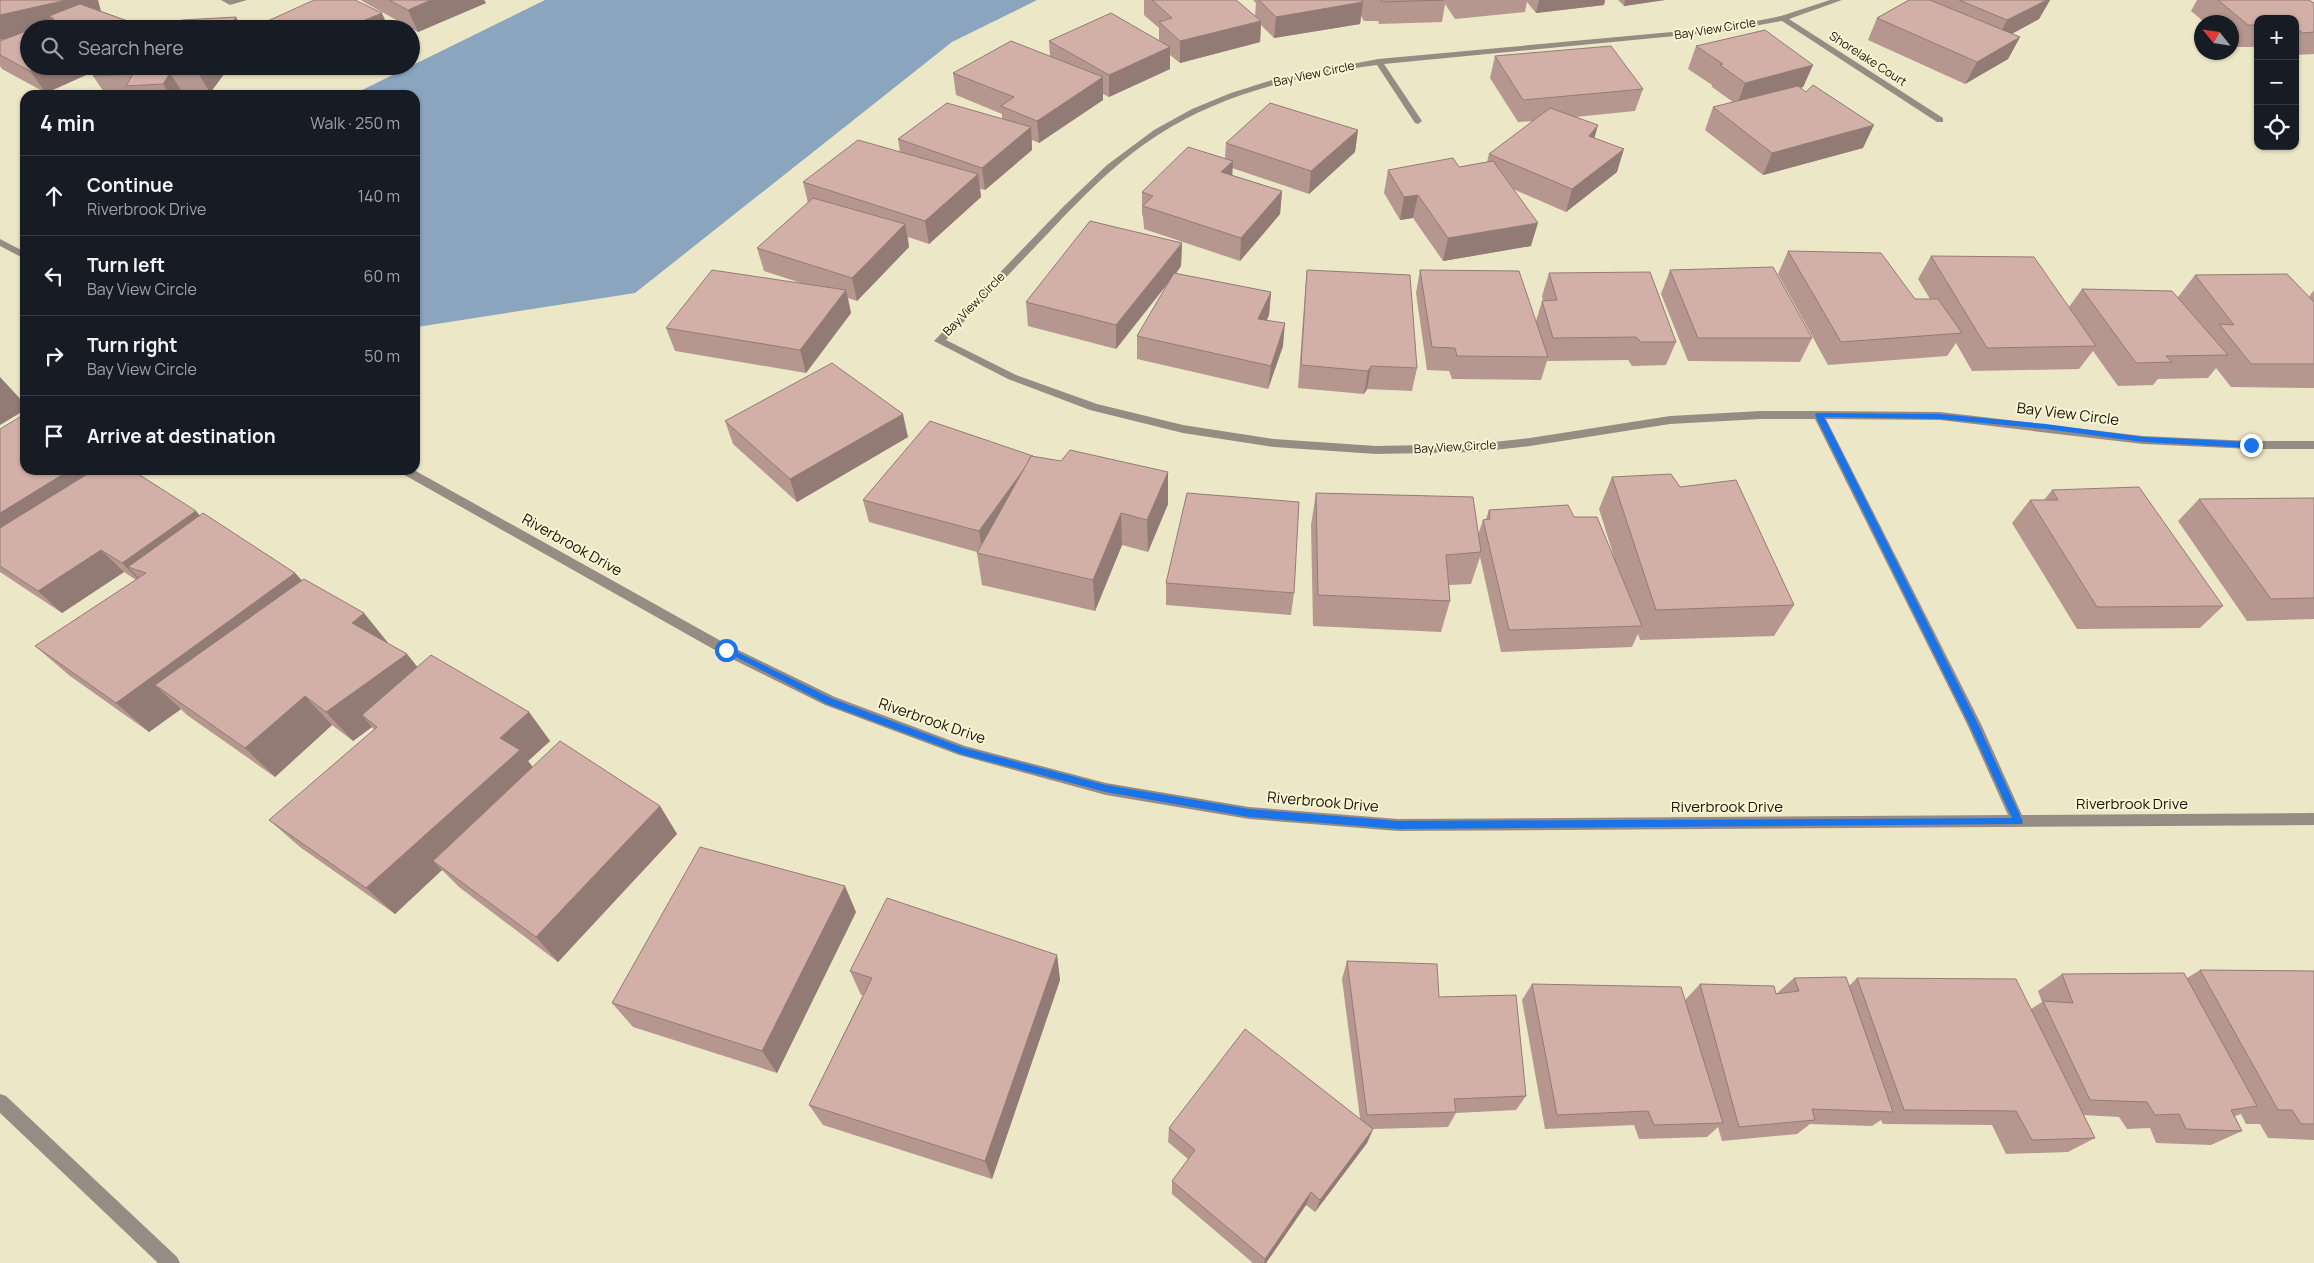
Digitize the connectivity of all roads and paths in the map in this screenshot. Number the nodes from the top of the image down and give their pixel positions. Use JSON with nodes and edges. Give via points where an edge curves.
{"nodes":[{"id":1,"x":225,"y":0,"type":"edge"},
{"id":2,"x":243,"y":0,"type":"edge"},
{"id":3,"x":1838,"y":0,"type":"edge"},
{"id":4,"x":1783,"y":18,"type":"junction"},
{"id":5,"x":1378,"y":61,"type":"junction"},
{"id":6,"x":1940,"y":120,"type":"dead end"},
{"id":7,"x":1418,"y":121,"type":"dead end"},
{"id":8,"x":0,"y":242,"type":"edge"},
{"id":9,"x":20,"y":253,"type":"edge"},
{"id":10,"x":1819,"y":415,"type":"junction"},
{"id":11,"x":2314,"y":445,"type":"edge"},
{"id":12,"x":414,"y":475,"type":"edge"},
{"id":13,"x":2314,"y":819,"type":"edge"},
{"id":14,"x":2018,"y":822,"type":"junction"},
{"id":15,"x":0,"y":1102,"type":"edge"},
{"id":16,"x":171,"y":1263,"type":"edge"}],
"edges":[{"from":1,"to":2,"type":"street","via":[[230,3]]},
{"from":3,"to":4,"type":"street","name":"Bay View Circle"},
{"from":4,"to":5,"type":"street","name":"Bay View Circle","via":[[1672,35]]},
{"from":4,"to":6,"type":"street","name":"Shorelake Court"},
{"from":5,"to":7,"type":"street"},
{"from":5,"to":10,"type":"street","name":"Bay View Circle","via":[[1318,71],[1257,87],[1158,131],[1118,159],[1087,187],[939,341],[1012,377],[1094,406],[1183,429],[1274,443],[1376,450],[1475,448],[1670,420]]},
{"from":8,"to":9,"type":"street"},
{"from":10,"to":11,"type":"street","name":"Bay View Circle","via":[[1940,416],[2143,440]]},
{"from":10,"to":14,"type":"street","via":[[1974,724]]},
{"from":12,"to":14,"type":"street","name":"Riverbrook Drive","via":[[726,650],[830,701],[964,751],[1106,789],[1249,813],[1398,825]]},
{"from":13,"to":14,"type":"street","name":"Riverbrook Drive"},
{"from":15,"to":16,"type":"street"}]}
